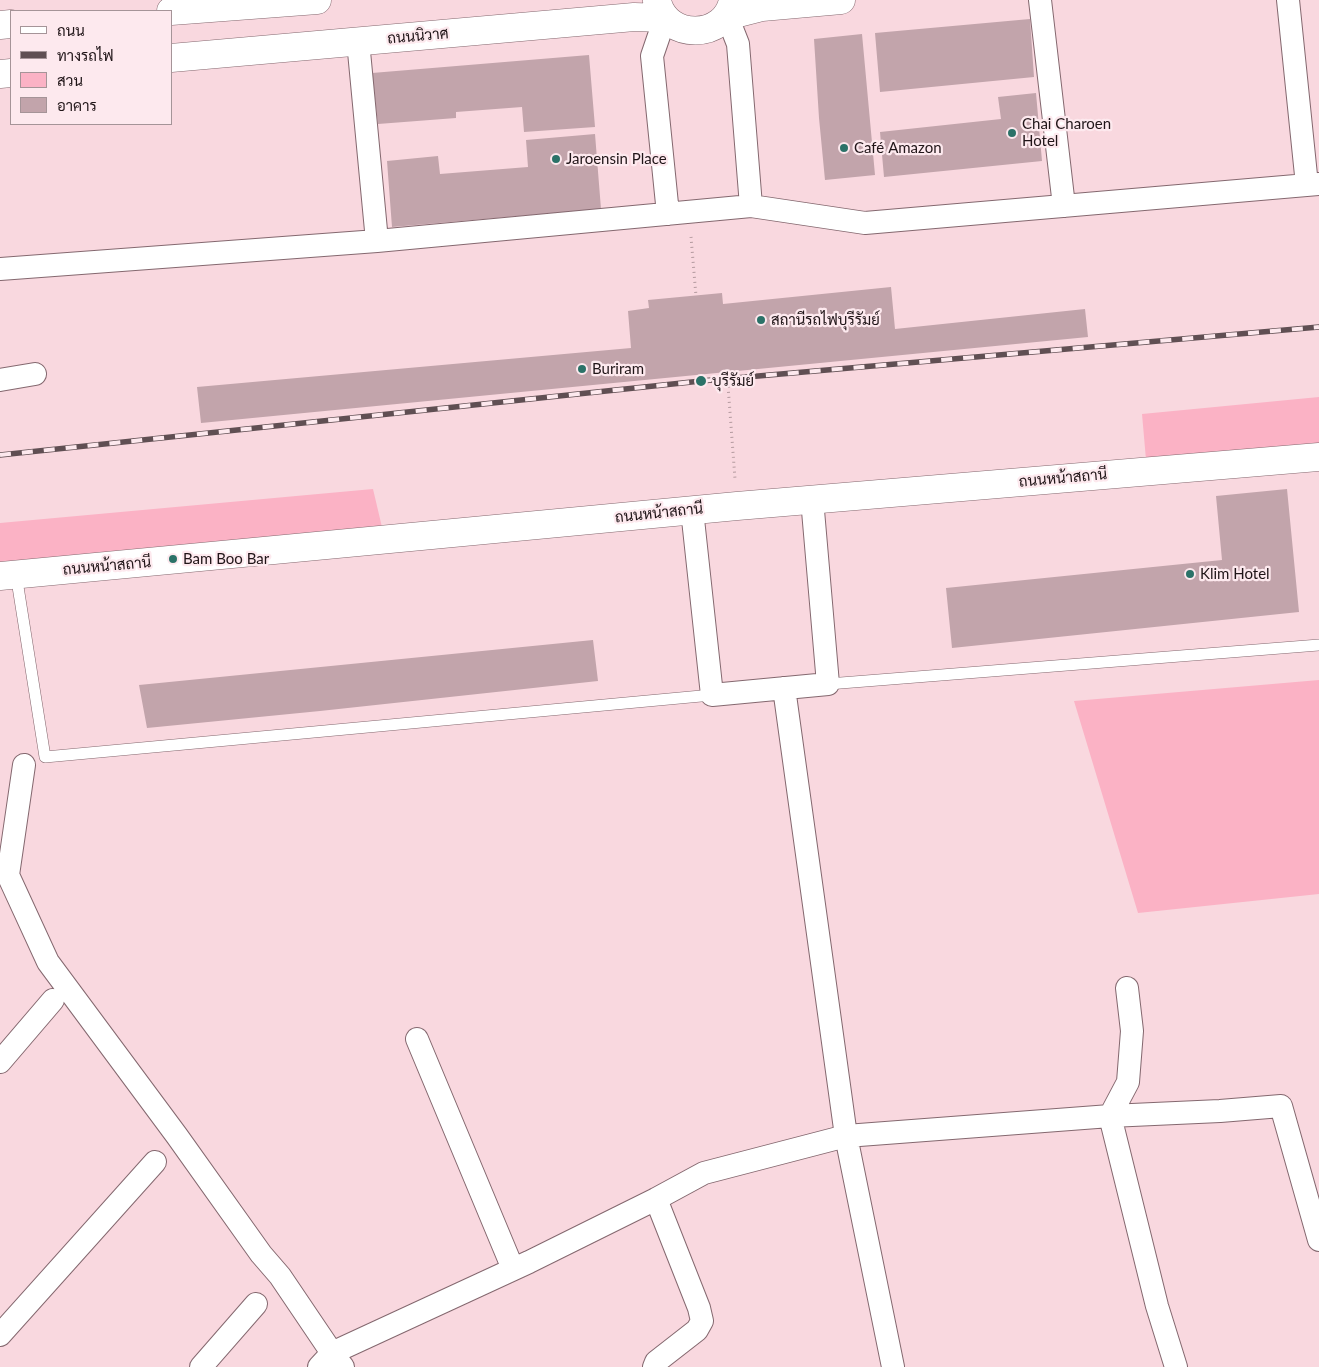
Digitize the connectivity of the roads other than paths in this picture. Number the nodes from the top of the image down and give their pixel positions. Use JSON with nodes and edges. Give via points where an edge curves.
{"nodes":[{"id":1,"x":317,"y":0,"type":"edge"},
{"id":2,"x":841,"y":0,"type":"edge"},
{"id":3,"x":1040,"y":0,"type":"edge"},
{"id":4,"x":1288,"y":0,"type":"edge"},
{"id":5,"x":730,"y":8,"type":"edge"},
{"id":6,"x":661,"y":9,"type":"edge"},
{"id":7,"x":172,"y":12,"type":"edge"},
{"id":8,"x":358,"y":41,"type":"junction"},
{"id":9,"x":172,"y":58,"type":"edge"},
{"id":10,"x":1313,"y":185,"type":"edge"},
{"id":11,"x":751,"y":206,"type":"junction"},
{"id":12,"x":1064,"y":206,"type":"junction"},
{"id":13,"x":678,"y":213,"type":"junction"},
{"id":14,"x":377,"y":241,"type":"junction"},
{"id":15,"x":0,"y":269,"type":"edge"},
{"id":16,"x":35,"y":374,"type":"dead end"},
{"id":17,"x":0,"y":380,"type":"edge"},
{"id":18,"x":1319,"y":457,"type":"edge"},
{"id":19,"x":812,"y":499,"type":"junction"},
{"id":20,"x":692,"y":510,"type":"junction"},
{"id":21,"x":8,"y":575,"type":"edge"},
{"id":22,"x":1319,"y":645,"type":"edge"},
{"id":23,"x":828,"y":684,"type":"junction"},
{"id":24,"x":784,"y":688,"type":"junction"},
{"id":25,"x":712,"y":695,"type":"junction"},
{"id":26,"x":35,"y":761,"type":"junction"},
{"id":27,"x":1127,"y":988,"type":"dead end"},
{"id":28,"x":53,"y":1000,"type":"dead end"},
{"id":29,"x":417,"y":1039,"type":"dead end"},
{"id":30,"x":0,"y":1062,"type":"edge"},
{"id":31,"x":1110,"y":1116,"type":"junction"},
{"id":32,"x":846,"y":1136,"type":"junction"},
{"id":33,"x":155,"y":1162,"type":"dead end"},
{"id":34,"x":656,"y":1199,"type":"junction"},
{"id":35,"x":1319,"y":1240,"type":"edge"},
{"id":36,"x":513,"y":1269,"type":"junction"},
{"id":37,"x":256,"y":1304,"type":"dead end"},
{"id":38,"x":0,"y":1335,"type":"edge"},
{"id":39,"x":331,"y":1362,"type":"edge"},
{"id":40,"x":201,"y":1367,"type":"edge"},
{"id":41,"x":654,"y":1367,"type":"edge"},
{"id":42,"x":892,"y":1367,"type":"edge"},
{"id":43,"x":1176,"y":1367,"type":"edge"}],
"edges":[{"from":1,"to":7,"type":"street"},
{"from":2,"to":5,"type":"street"},
{"from":3,"to":12,"type":"street"},
{"from":4,"to":10,"type":"street"},
{"from":5,"to":6,"type":"street","via":[[718,24],[696,31],[674,26]]},
{"from":5,"to":11,"type":"street","via":[[738,44]]},
{"from":6,"to":8,"type":"street","name":"ถนนนิวาศ","via":[[634,17]]},
{"from":6,"to":13,"type":"street","via":[[652,56]]},
{"from":8,"to":9,"type":"street","name":"ถนนนิวาศ"},
{"from":8,"to":14,"type":"street"},
{"from":10,"to":12,"type":"street"},
{"from":11,"to":12,"type":"street","via":[[865,223]]},
{"from":11,"to":13,"type":"street"},
{"from":13,"to":14,"type":"street"},
{"from":14,"to":15,"type":"street"},
{"from":16,"to":17,"type":"street"},
{"from":18,"to":19,"type":"street","name":"ถนนหน้าสถานี"},
{"from":19,"to":20,"type":"street","name":"ถนนหน้าสถานี"},
{"from":19,"to":23,"type":"street"},
{"from":20,"to":21,"type":"street","name":"ถนนหน้าสถานี"},
{"from":20,"to":25,"type":"street"},
{"from":21,"to":26,"type":"lane"},
{"from":22,"to":23,"type":"lane"},
{"from":23,"to":24,"type":"street"},
{"from":24,"to":25,"type":"street"},
{"from":24,"to":32,"type":"street"},
{"from":25,"to":26,"type":"lane"},
{"from":26,"to":39,"type":"street","via":[[8,875],[48,962],[280,1276]]},
{"from":27,"to":31,"type":"street","via":[[1132,1031],[1128,1082]]},
{"from":28,"to":30,"type":"street"},
{"from":29,"to":36,"type":"street"},
{"from":31,"to":32,"type":"street"},
{"from":31,"to":35,"type":"street","via":[[1281,1106]]},
{"from":31,"to":43,"type":"street","via":[[1157,1306]]},
{"from":32,"to":34,"type":"street","via":[[704,1173]]},
{"from":32,"to":42,"type":"street"},
{"from":33,"to":38,"type":"street"},
{"from":34,"to":36,"type":"street"},
{"from":34,"to":41,"type":"street","via":[[702,1321],[697,1330]]},
{"from":36,"to":39,"type":"street"},
{"from":37,"to":40,"type":"street"}]}
